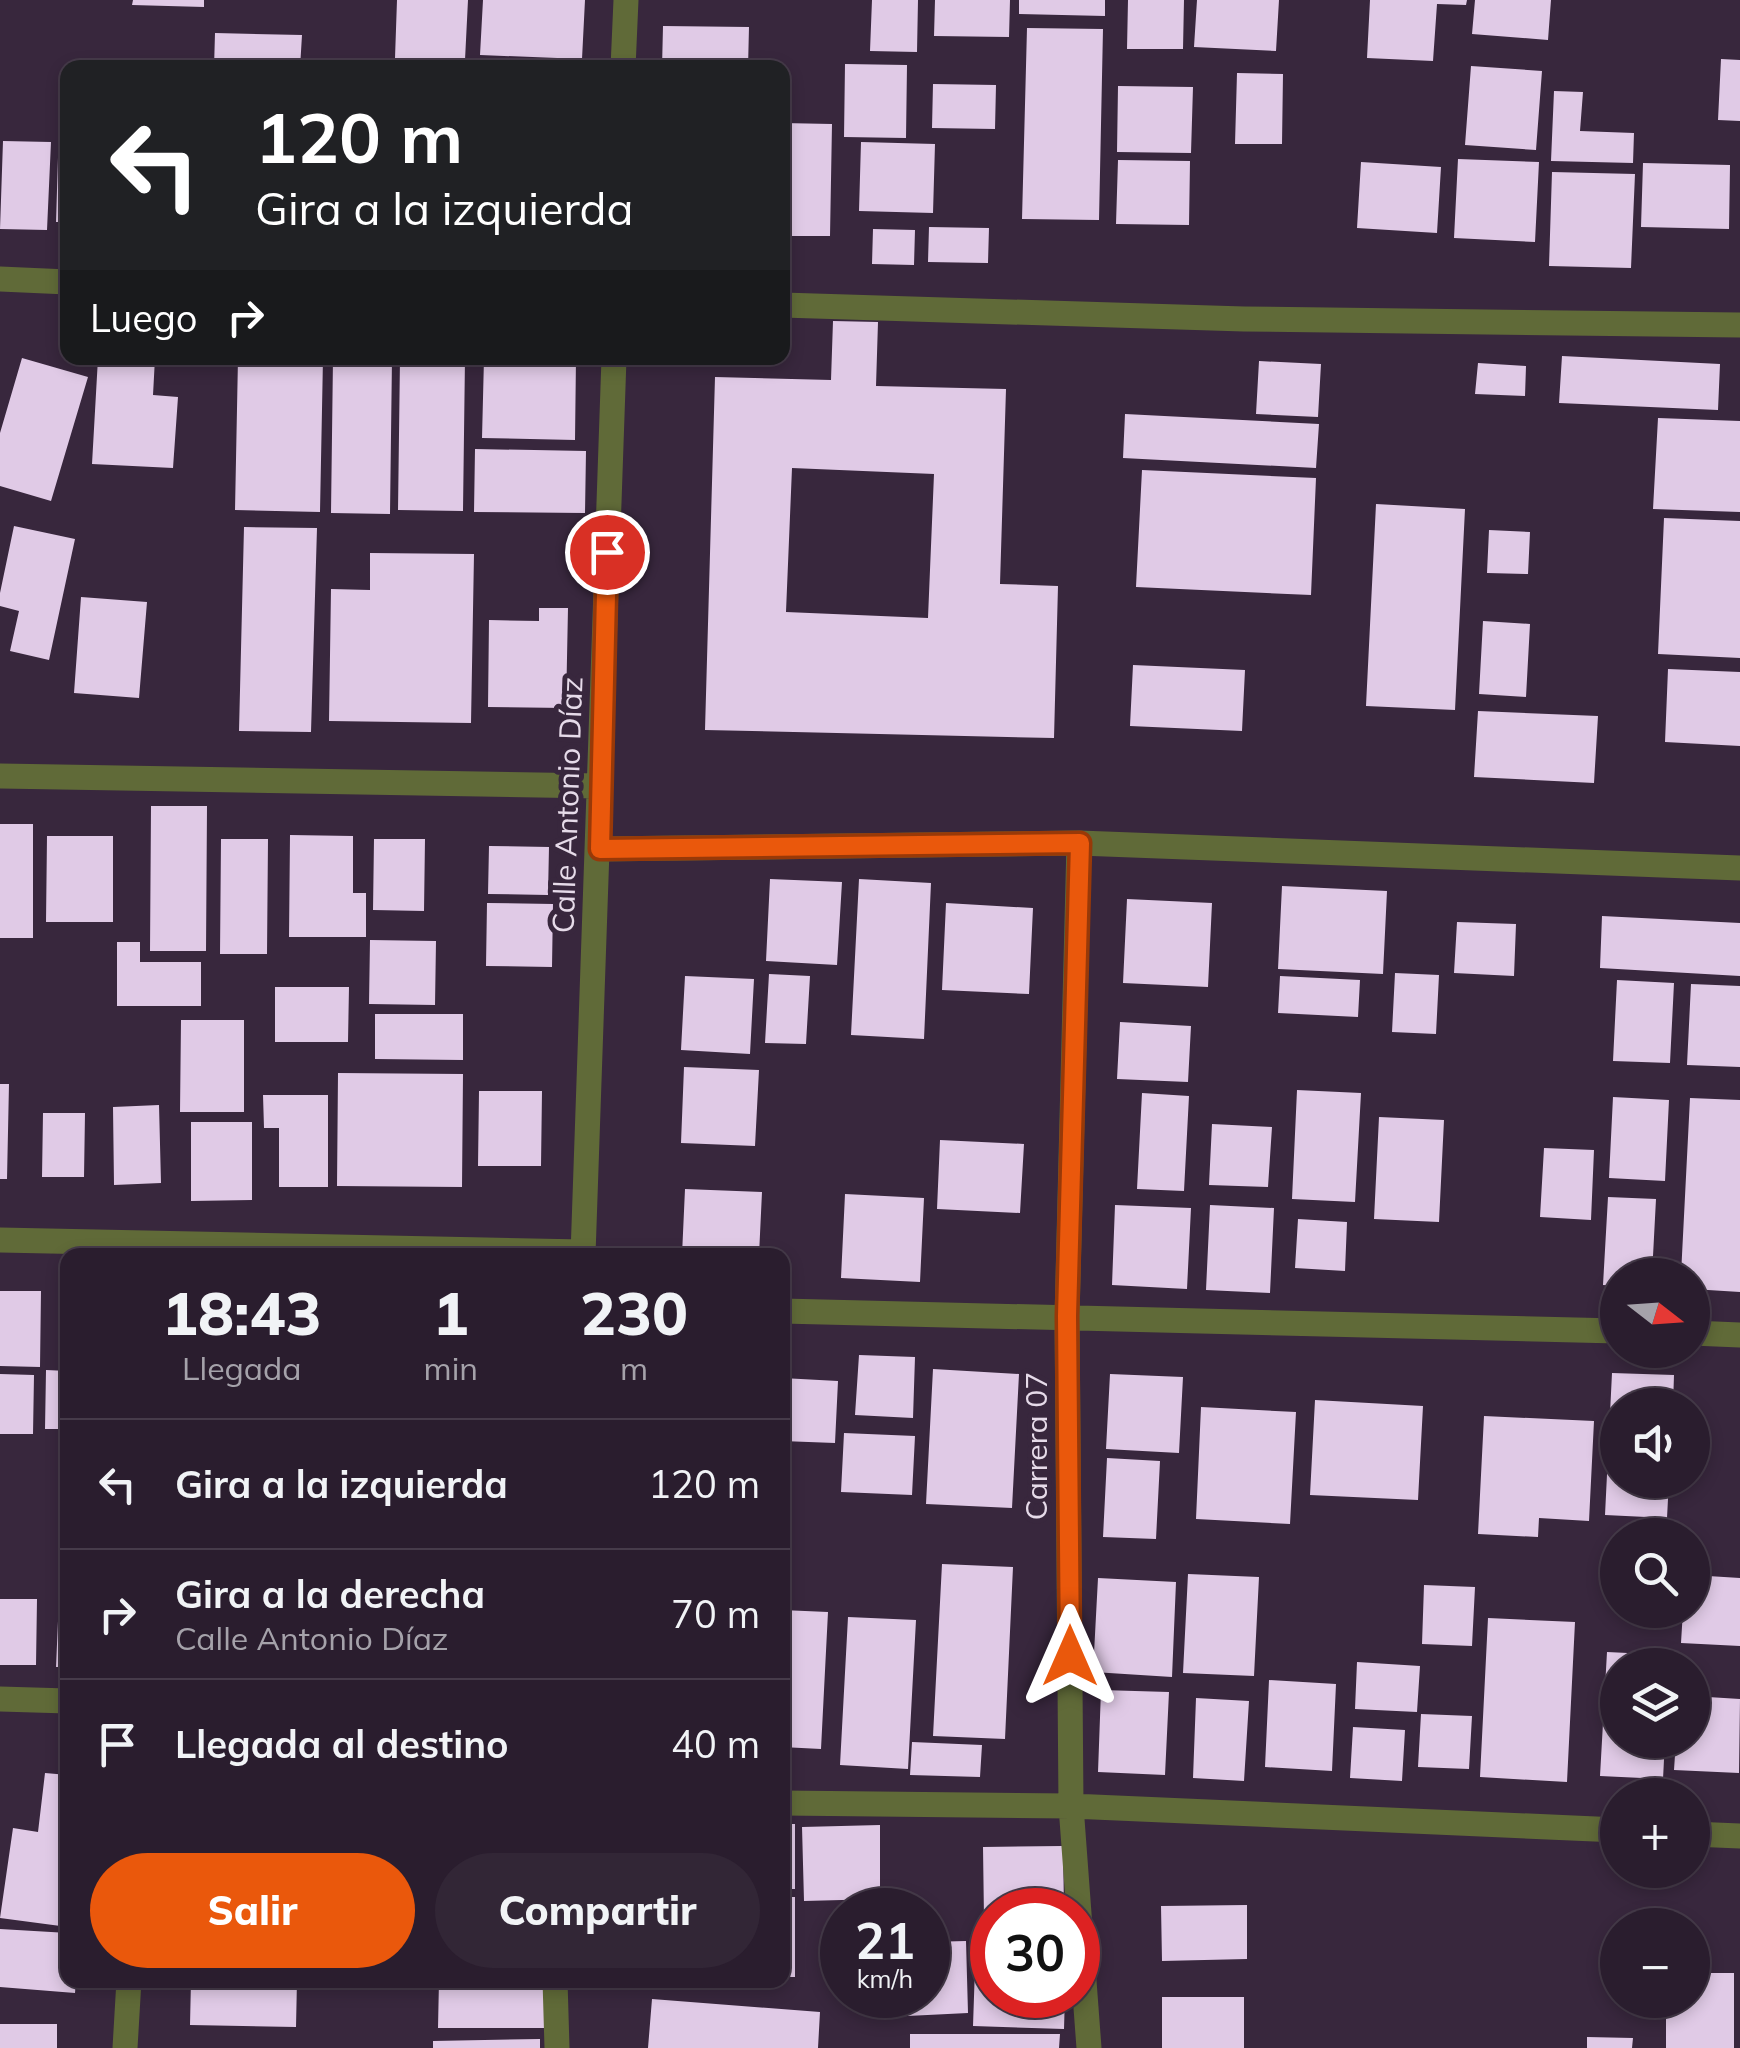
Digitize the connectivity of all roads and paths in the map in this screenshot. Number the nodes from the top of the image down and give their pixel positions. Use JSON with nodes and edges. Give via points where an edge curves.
{"nodes":[{"id":1,"x":626,"y":0,"type":"edge"},
{"id":2,"x":624,"y":60,"type":"edge"},
{"id":3,"x":0,"y":280,"type":"edge"},
{"id":4,"x":60,"y":282,"type":"edge"},
{"id":5,"x":790,"y":304,"type":"edge"},
{"id":6,"x":1740,"y":325,"type":"edge"},
{"id":7,"x":614,"y":365,"type":"edge"},
{"id":8,"x":0,"y":776,"type":"edge"},
{"id":9,"x":600,"y":786,"type":"junction"},
{"id":10,"x":1080,"y":843,"type":"junction"},
{"id":11,"x":600,"y":849,"type":"junction"},
{"id":12,"x":1740,"y":868,"type":"edge"},
{"id":13,"x":0,"y":1240,"type":"edge"},
{"id":14,"x":333,"y":1248,"type":"edge"},
{"id":15,"x":583,"y":1248,"type":"edge"},
{"id":16,"x":790,"y":1311,"type":"edge"},
{"id":17,"x":1067,"y":1316,"type":"junction"},
{"id":18,"x":1600,"y":1331,"type":"edge"},
{"id":19,"x":1710,"y":1334,"type":"edge"},
{"id":20,"x":1740,"y":1335,"type":"edge"},
{"id":21,"x":0,"y":1699,"type":"edge"},
{"id":22,"x":60,"y":1701,"type":"edge"},
{"id":23,"x":790,"y":1803,"type":"edge"},
{"id":24,"x":1072,"y":1806,"type":"junction"},
{"id":25,"x":1600,"y":1829,"type":"edge"},
{"id":26,"x":1710,"y":1835,"type":"edge"},
{"id":27,"x":1740,"y":1836,"type":"edge"},
{"id":28,"x":128,"y":1988,"type":"edge"},
{"id":29,"x":554,"y":1988,"type":"edge"},
{"id":30,"x":125,"y":2048,"type":"edge"},
{"id":31,"x":557,"y":2048,"type":"edge"},
{"id":32,"x":1089,"y":2048,"type":"edge"}],
"edges":[{"from":1,"to":2,"type":"street"},
{"from":3,"to":4,"type":"street"},
{"from":5,"to":6,"type":"street"},
{"from":7,"to":9,"type":"street","name":"Calle Antonio Díaz"},
{"from":8,"to":9,"type":"street"},
{"from":9,"to":11,"type":"street","name":"Calle Antonio Díaz"},
{"from":10,"to":11,"type":"street"},
{"from":10,"to":12,"type":"street"},
{"from":10,"to":17,"type":"street","name":"Carrera 07"},
{"from":11,"to":15,"type":"street","name":"Calle Antonio Díaz"},
{"from":13,"to":14,"type":"street"},
{"from":16,"to":17,"type":"street"},
{"from":17,"to":18,"type":"street"},
{"from":17,"to":24,"type":"street","name":"Carrera 07"},
{"from":19,"to":20,"type":"street"},
{"from":21,"to":22,"type":"street"},
{"from":23,"to":24,"type":"street"},
{"from":24,"to":25,"type":"street"},
{"from":24,"to":32,"type":"street","name":"Carrera 07"},
{"from":26,"to":27,"type":"street"},
{"from":28,"to":30,"type":"street"},
{"from":29,"to":31,"type":"street"}]}
